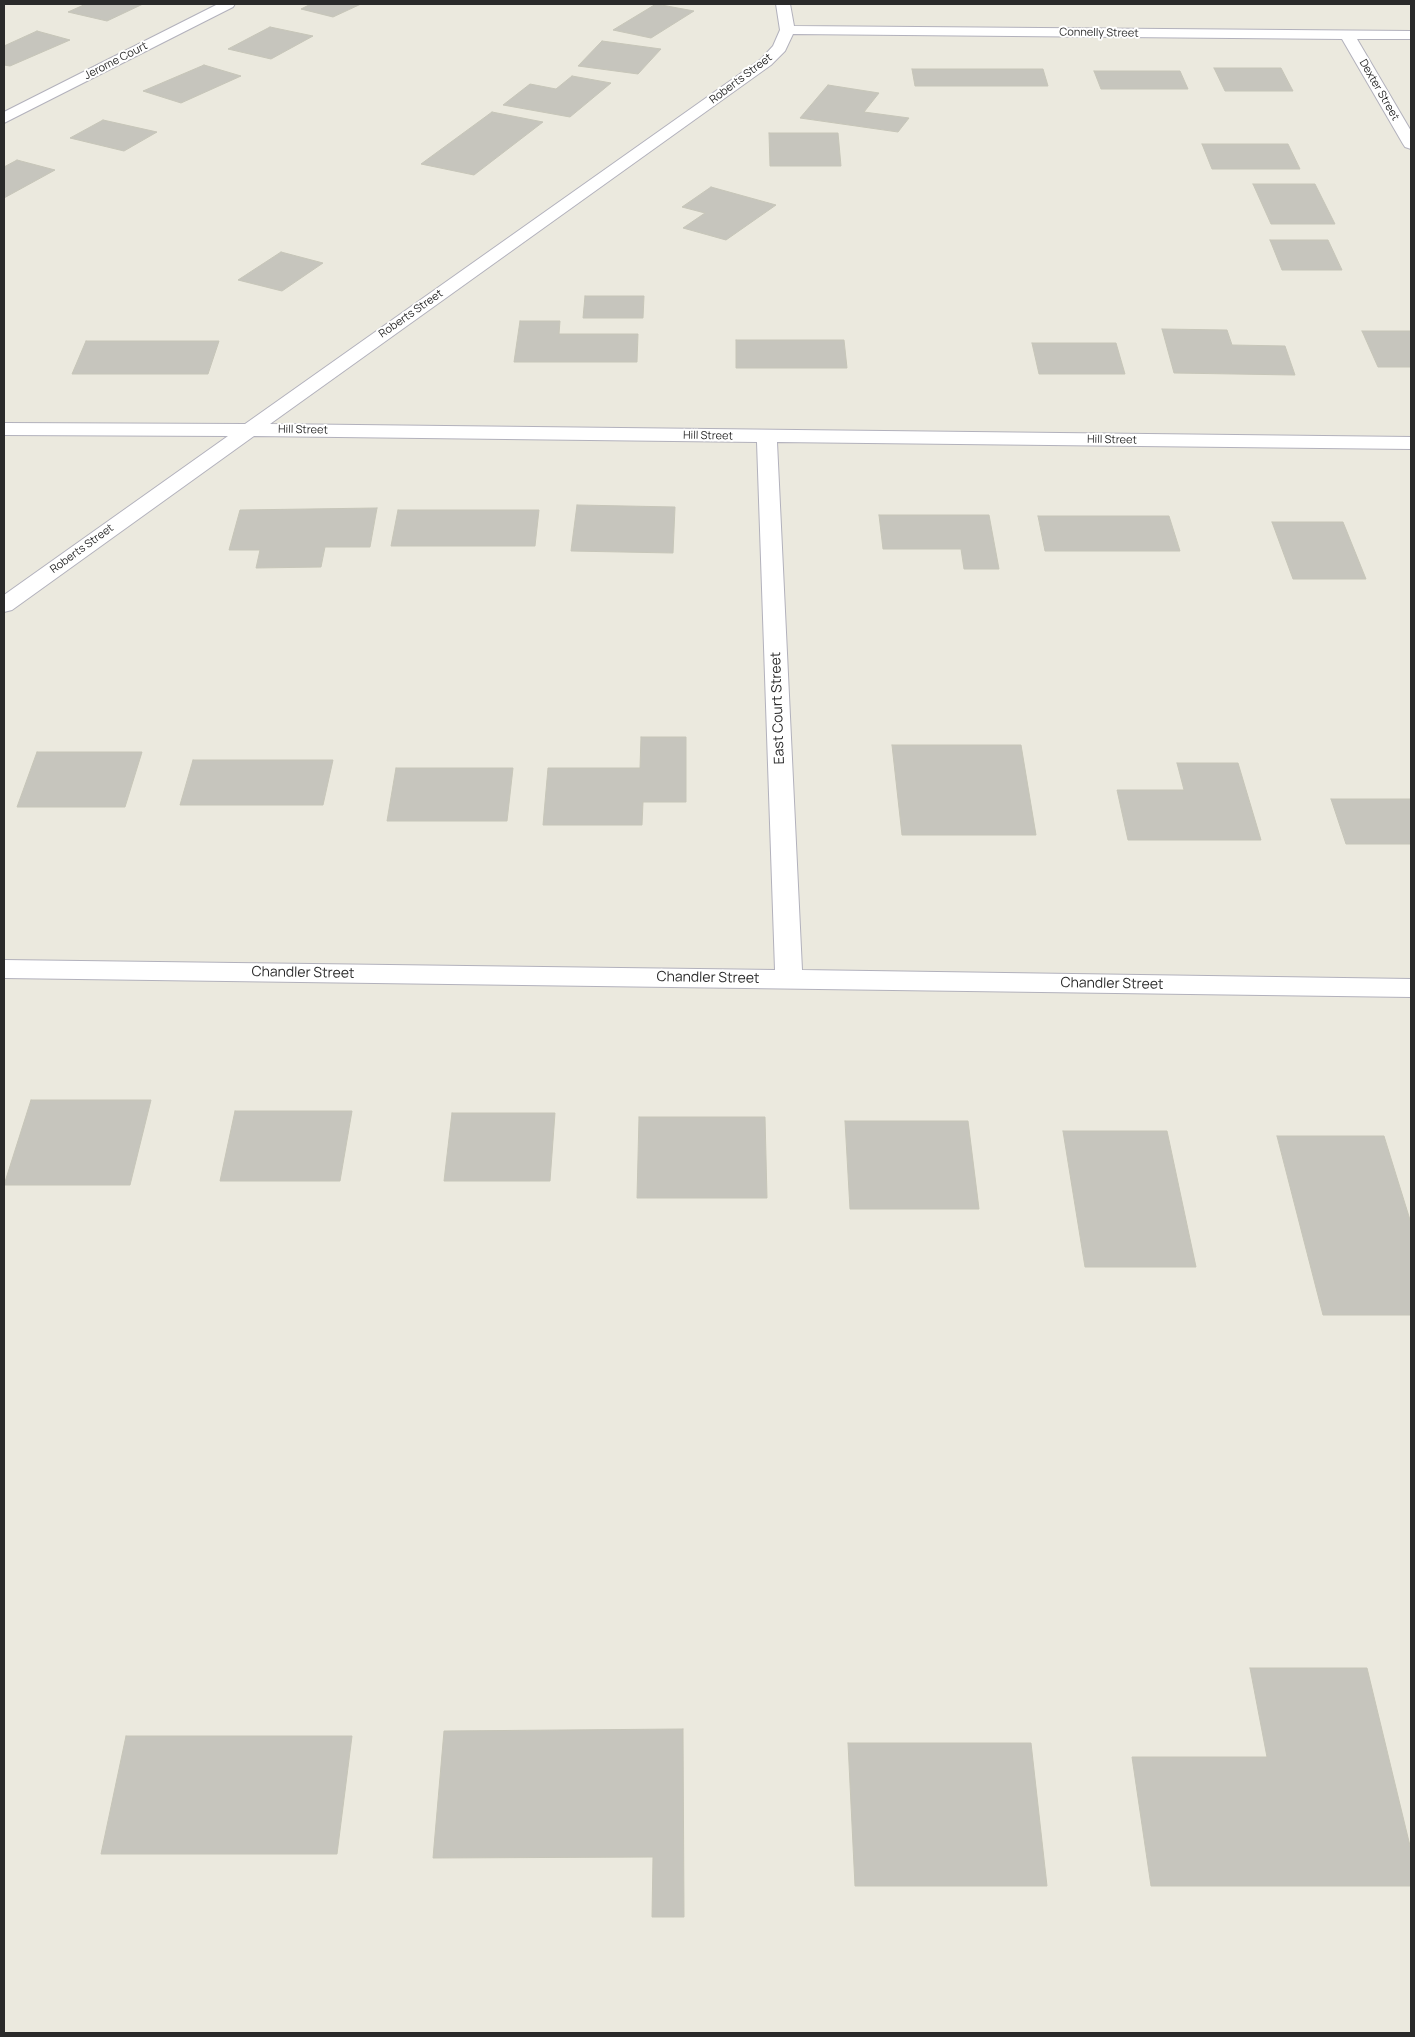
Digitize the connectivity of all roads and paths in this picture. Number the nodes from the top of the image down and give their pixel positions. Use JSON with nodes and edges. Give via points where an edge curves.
{"nodes":[{"id":1,"x":228,"y":4,"type":"edge"},
{"id":2,"x":782,"y":4,"type":"edge"},
{"id":3,"x":787,"y":30,"type":"junction"},
{"id":4,"x":1347,"y":35,"type":"junction"},
{"id":5,"x":1411,"y":35,"type":"edge"},
{"id":6,"x":4,"y":118,"type":"edge"},
{"id":7,"x":1411,"y":144,"type":"edge"},
{"id":8,"x":4,"y":429,"type":"edge"},
{"id":9,"x":248,"y":430,"type":"junction"},
{"id":10,"x":767,"y":436,"type":"junction"},
{"id":11,"x":1411,"y":443,"type":"edge"},
{"id":12,"x":4,"y":605,"type":"edge"},
{"id":13,"x":4,"y":969,"type":"edge"},
{"id":14,"x":789,"y":979,"type":"junction"},
{"id":15,"x":1411,"y":988,"type":"edge"}],
"edges":[{"from":1,"to":6,"type":"street","name":"Jerome Court"},
{"from":2,"to":3,"type":"street"},
{"from":3,"to":4,"type":"street","name":"Connelly Street"},
{"from":3,"to":9,"type":"street","name":"Roberts Street","via":[[780,48],[766,62]]},
{"from":4,"to":5,"type":"street","name":"Connelly Street"},
{"from":4,"to":7,"type":"street","name":"Dexter Street"},
{"from":8,"to":9,"type":"street","name":"Hill Street"},
{"from":9,"to":10,"type":"street","name":"Hill Street"},
{"from":9,"to":12,"type":"street","name":"Roberts Street"},
{"from":10,"to":11,"type":"street","name":"Hill Street"},
{"from":10,"to":14,"type":"street","name":"East Court Street"},
{"from":13,"to":14,"type":"street","name":"Chandler Street"},
{"from":14,"to":15,"type":"street","name":"Chandler Street"}]}
